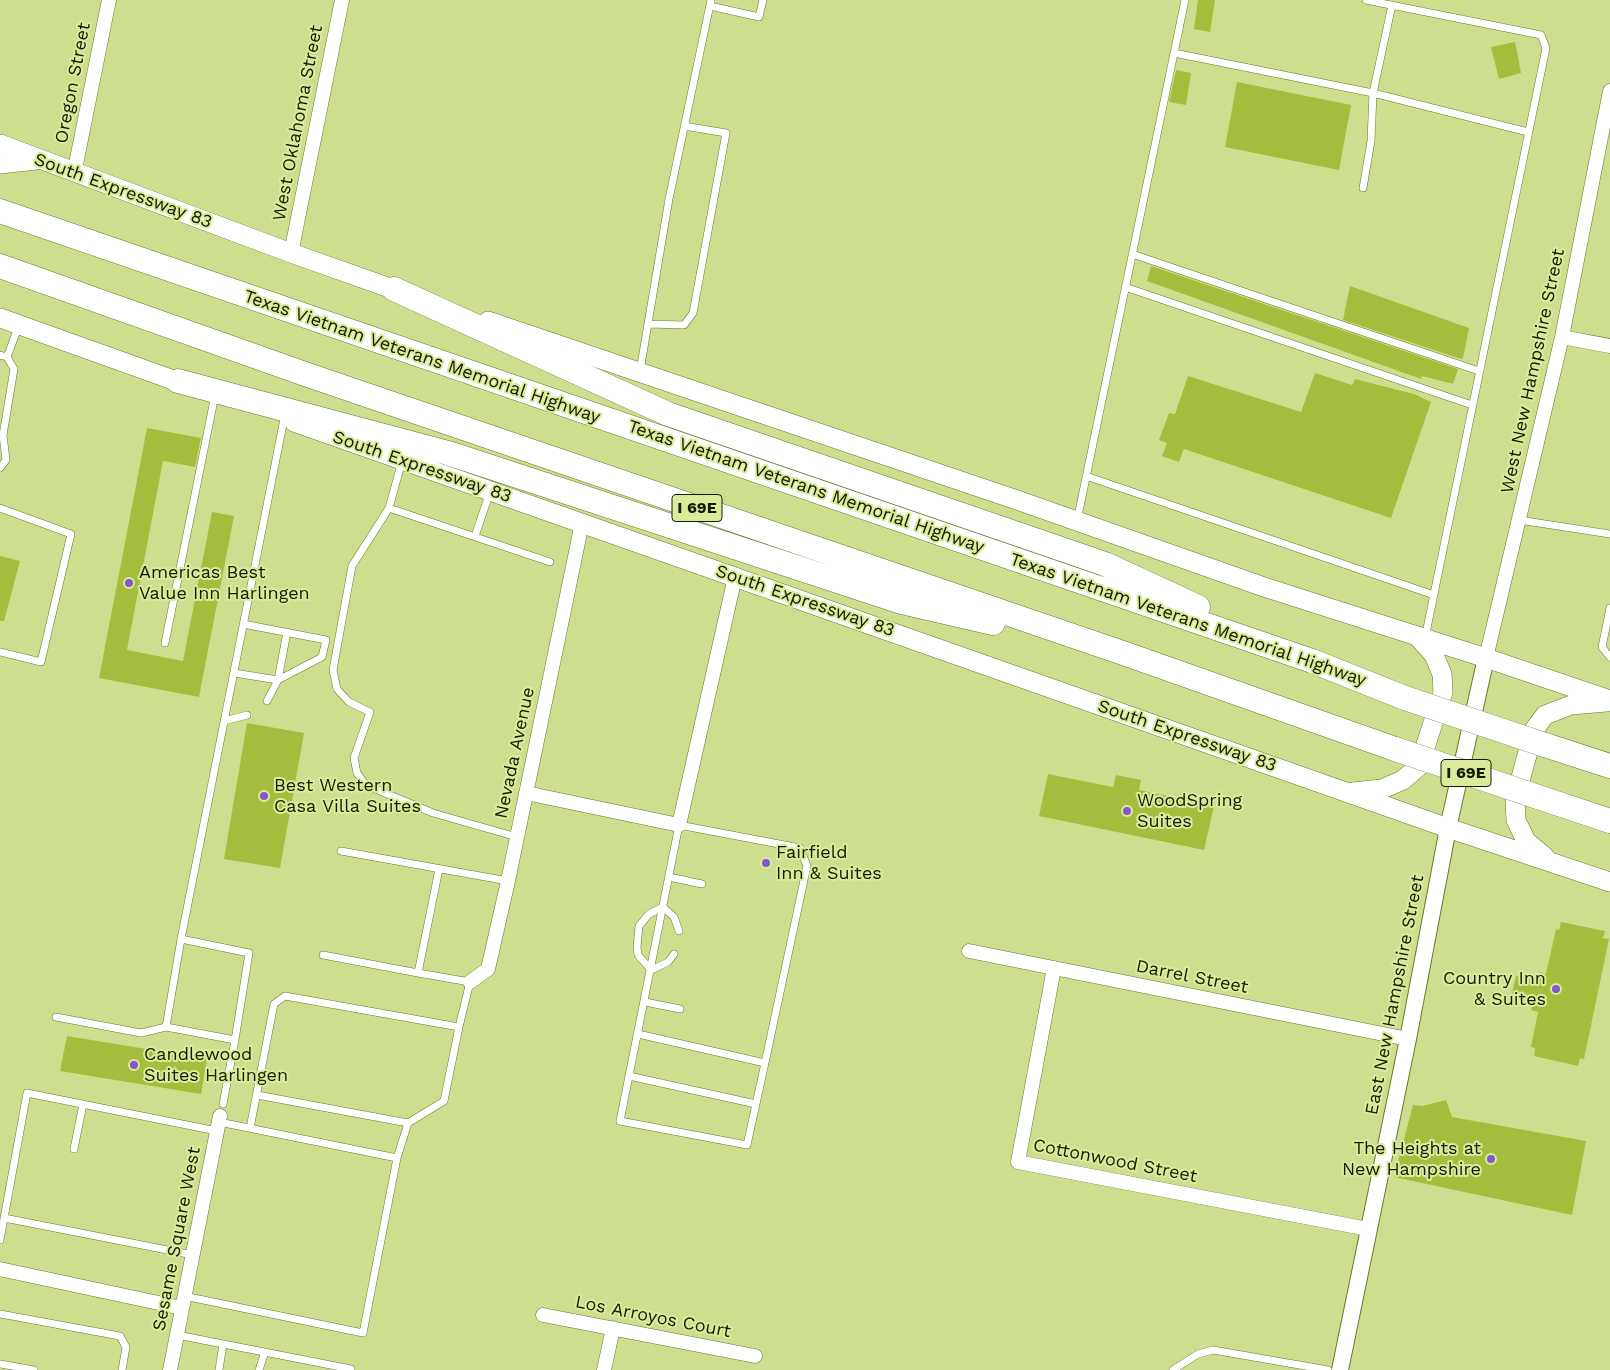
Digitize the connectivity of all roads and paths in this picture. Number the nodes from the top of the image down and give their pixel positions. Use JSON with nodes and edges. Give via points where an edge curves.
{"nodes":[{"id":1,"x":109,"y":0,"type":"edge"},
{"id":2,"x":342,"y":0,"type":"edge"},
{"id":3,"x":763,"y":0,"type":"edge"},
{"id":4,"x":1185,"y":0,"type":"edge"},
{"id":5,"x":1366,"y":0,"type":"edge"},
{"id":6,"x":711,"y":3,"type":"edge"},
{"id":7,"x":1392,"y":5,"type":"junction"},
{"id":8,"x":1174,"y":54,"type":"junction"},
{"id":9,"x":1610,"y":91,"type":"edge"},
{"id":10,"x":1373,"y":93,"type":"junction"},
{"id":11,"x":1607,"y":125,"type":"edge"},
{"id":12,"x":684,"y":126,"type":"junction"},
{"id":13,"x":1528,"y":132,"type":"junction"},
{"id":14,"x":0,"y":144,"type":"edge"},
{"id":15,"x":37,"y":160,"type":"junction"},
{"id":16,"x":0,"y":164,"type":"edge"},
{"id":17,"x":74,"y":174,"type":"junction"},
{"id":18,"x":1363,"y":188,"type":"dead end"},
{"id":19,"x":0,"y":212,"type":"edge"},
{"id":20,"x":291,"y":253,"type":"junction"},
{"id":21,"x":1132,"y":254,"type":"junction"},
{"id":22,"x":0,"y":266,"type":"edge"},
{"id":23,"x":1126,"y":288,"type":"junction"},
{"id":24,"x":394,"y":289,"type":"junction"},
{"id":25,"x":0,"y":318,"type":"edge"},
{"id":26,"x":648,"y":324,"type":"junction"},
{"id":27,"x":19,"y":325,"type":"junction"},
{"id":28,"x":1562,"y":337,"type":"junction"},
{"id":29,"x":1610,"y":346,"type":"edge"},
{"id":30,"x":4,"y":356,"type":"edge"},
{"id":31,"x":1479,"y":371,"type":"junction"},
{"id":32,"x":639,"y":373,"type":"junction"},
{"id":33,"x":178,"y":381,"type":"junction"},
{"id":34,"x":215,"y":394,"type":"junction"},
{"id":35,"x":1472,"y":405,"type":"junction"},
{"id":36,"x":284,"y":419,"type":"junction"},
{"id":37,"x":1,"y":435,"type":"edge"},
{"id":38,"x":402,"y":460,"type":"junction"},
{"id":39,"x":0,"y":468,"type":"edge"},
{"id":40,"x":1086,"y":476,"type":"junction"},
{"id":41,"x":490,"y":491,"type":"junction"},
{"id":42,"x":0,"y":508,"type":"edge"},
{"id":43,"x":389,"y":508,"type":"junction"},
{"id":44,"x":1519,"y":520,"type":"junction"},
{"id":45,"x":1077,"y":521,"type":"junction"},
{"id":46,"x":582,"y":523,"type":"junction"},
{"id":47,"x":1610,"y":534,"type":"edge"},
{"id":48,"x":475,"y":536,"type":"junction"},
{"id":49,"x":550,"y":562,"type":"dead end"},
{"id":50,"x":736,"y":577,"type":"junction"},
{"id":51,"x":1434,"y":595,"type":"junction"},
{"id":52,"x":1610,"y":608,"type":"edge"},
{"id":53,"x":243,"y":624,"type":"junction"},
{"id":54,"x":287,"y":632,"type":"junction"},
{"id":55,"x":1420,"y":637,"type":"junction"},
{"id":56,"x":165,"y":643,"type":"dead end"},
{"id":57,"x":0,"y":652,"type":"edge"},
{"id":58,"x":1123,"y":653,"type":"junction"},
{"id":59,"x":1610,"y":656,"type":"edge"},
{"id":60,"x":1486,"y":658,"type":"junction"},
{"id":61,"x":1312,"y":661,"type":"junction"},
{"id":62,"x":234,"y":673,"type":"junction"},
{"id":63,"x":278,"y":680,"type":"junction"},
{"id":64,"x":267,"y":701,"type":"dead end"},
{"id":65,"x":1610,"y":701,"type":"edge"},
{"id":66,"x":247,"y":715,"type":"dead end"},
{"id":67,"x":224,"y":721,"type":"junction"},
{"id":68,"x":1610,"y":766,"type":"edge"},
{"id":69,"x":526,"y":793,"type":"junction"},
{"id":70,"x":1349,"y":793,"type":"junction"},
{"id":71,"x":1610,"y":821,"type":"edge"},
{"id":72,"x":679,"y":825,"type":"junction"},
{"id":73,"x":1448,"y":828,"type":"junction"},
{"id":74,"x":517,"y":836,"type":"junction"},
{"id":75,"x":341,"y":851,"type":"dead end"},
{"id":76,"x":1550,"y":862,"type":"junction"},
{"id":77,"x":439,"y":869,"type":"junction"},
{"id":78,"x":669,"y":877,"type":"junction"},
{"id":79,"x":508,"y":881,"type":"junction"},
{"id":80,"x":1610,"y":882,"type":"edge"},
{"id":81,"x":702,"y":884,"type":"dead end"},
{"id":82,"x":663,"y":907,"type":"junction"},
{"id":83,"x":679,"y":932,"type":"dead end"},
{"id":84,"x":181,"y":939,"type":"junction"},
{"id":85,"x":969,"y":951,"type":"dead end"},
{"id":86,"x":674,"y":954,"type":"dead end"},
{"id":87,"x":323,"y":955,"type":"dead end"},
{"id":88,"x":1054,"y":968,"type":"junction"},
{"id":89,"x":651,"y":970,"type":"junction"},
{"id":90,"x":418,"y":972,"type":"junction"},
{"id":91,"x":470,"y":982,"type":"junction"},
{"id":92,"x":645,"y":1002,"type":"junction"},
{"id":93,"x":680,"y":1009,"type":"dead end"},
{"id":94,"x":56,"y":1016,"type":"dead end"},
{"id":95,"x":166,"y":1027,"type":"junction"},
{"id":96,"x":459,"y":1027,"type":"junction"},
{"id":97,"x":638,"y":1034,"type":"junction"},
{"id":98,"x":1408,"y":1039,"type":"junction"},
{"id":99,"x":235,"y":1040,"type":"junction"},
{"id":100,"x":765,"y":1063,"type":"junction"},
{"id":101,"x":629,"y":1076,"type":"junction"},
{"id":102,"x":257,"y":1095,"type":"junction"},
{"id":103,"x":83,"y":1104,"type":"junction"},
{"id":104,"x":756,"y":1104,"type":"junction"},
{"id":105,"x":220,"y":1118,"type":"junction"},
{"id":106,"x":408,"y":1123,"type":"junction"},
{"id":107,"x":250,"y":1128,"type":"junction"},
{"id":108,"x":74,"y":1150,"type":"dead end"},
{"id":109,"x":397,"y":1158,"type":"junction"},
{"id":110,"x":4,"y":1218,"type":"junction"},
{"id":111,"x":1368,"y":1229,"type":"junction"},
{"id":112,"x":0,"y":1240,"type":"edge"},
{"id":113,"x":193,"y":1255,"type":"junction"},
{"id":114,"x":0,"y":1268,"type":"edge"},
{"id":115,"x":183,"y":1302,"type":"junction"},
{"id":116,"x":0,"y":1314,"type":"edge"},
{"id":117,"x":543,"y":1315,"type":"dead end"},
{"id":118,"x":613,"y":1328,"type":"junction"},
{"id":119,"x":177,"y":1335,"type":"junction"},
{"id":120,"x":223,"y":1344,"type":"junction"},
{"id":121,"x":265,"y":1352,"type":"junction"},
{"id":122,"x":755,"y":1356,"type":"dead end"},
{"id":123,"x":0,"y":1364,"type":"edge"},
{"id":124,"x":351,"y":1369,"type":"edge"},
{"id":125,"x":34,"y":1370,"type":"edge"},
{"id":126,"x":122,"y":1370,"type":"edge"},
{"id":127,"x":170,"y":1370,"type":"edge"},
{"id":128,"x":219,"y":1370,"type":"edge"},
{"id":129,"x":258,"y":1370,"type":"edge"},
{"id":130,"x":604,"y":1370,"type":"edge"},
{"id":131,"x":1172,"y":1370,"type":"edge"},
{"id":132,"x":1328,"y":1370,"type":"edge"},
{"id":133,"x":1340,"y":1370,"type":"edge"}],
"edges":[{"from":1,"to":17,"type":"street","name":"Oregon Street"},
{"from":2,"to":20,"type":"street","name":"West Oklahoma Street"},
{"from":3,"to":6,"type":"lane","via":[[759,17]]},
{"from":4,"to":8,"type":"lane"},
{"from":5,"to":7,"type":"lane"},
{"from":6,"to":12,"type":"lane"},
{"from":7,"to":10,"type":"lane"},
{"from":7,"to":13,"type":"lane","via":[[1541,35],[1546,48]]},
{"from":8,"to":10,"type":"lane"},
{"from":8,"to":21,"type":"lane"},
{"from":9,"to":11,"type":"street","name":"West New Hampshire Street"},
{"from":10,"to":13,"type":"lane"},
{"from":10,"to":18,"type":"lane","via":[[1371,141]]},
{"from":11,"to":28,"type":"street","name":"West New Hampshire Street"},
{"from":12,"to":26,"type":"lane"},
{"from":12,"to":26,"type":"lane","via":[[726,133],[699,284],[693,313],[684,325]]},
{"from":13,"to":31,"type":"lane"},
{"from":14,"to":15,"type":"main road","name":"South Expressway 83"},
{"from":15,"to":16,"type":"main road"},
{"from":15,"to":17,"type":"main road","name":"South Expressway 83"},
{"from":17,"to":20,"type":"main road","name":"South Expressway 83"},
{"from":19,"to":61,"type":"highway","name":"Texas Vietnam Veterans Memorial Highway"},
{"from":20,"to":24,"type":"main road","name":"South Expressway 83"},
{"from":21,"to":23,"type":"lane"},
{"from":21,"to":31,"type":"lane"},
{"from":22,"to":58,"type":"highway","number":"I 69E","via":[[314,377]]},
{"from":23,"to":35,"type":"lane"},
{"from":23,"to":40,"type":"lane"},
{"from":24,"to":32,"type":"main road","name":"South Expressway 83"},
{"from":24,"to":61,"type":"highway","via":[[668,414],[1105,564]]},
{"from":25,"to":27,"type":"main road","name":"South Expressway 83"},
{"from":26,"to":32,"type":"lane"},
{"from":27,"to":30,"type":"lane"},
{"from":27,"to":33,"type":"main road","name":"South Expressway 83"},
{"from":28,"to":29,"type":"street"},
{"from":28,"to":44,"type":"street","name":"West New Hampshire Street"},
{"from":30,"to":37,"type":"lane","via":[[14,369]]},
{"from":31,"to":35,"type":"lane"},
{"from":32,"to":45,"type":"main road","name":"South Expressway 83"},
{"from":33,"to":34,"type":"main road","name":"South Expressway 83"},
{"from":33,"to":58,"type":"highway","via":[[448,453],[902,602]]},
{"from":34,"to":36,"type":"main road","name":"South Expressway 83"},
{"from":34,"to":56,"type":"lane"},
{"from":35,"to":51,"type":"lane"},
{"from":36,"to":38,"type":"main road","name":"South Expressway 83"},
{"from":36,"to":53,"type":"lane"},
{"from":37,"to":39,"type":"lane","via":[[6,460]]},
{"from":38,"to":41,"type":"main road","name":"South Expressway 83"},
{"from":38,"to":43,"type":"lane"},
{"from":40,"to":45,"type":"lane"},
{"from":40,"to":51,"type":"lane"},
{"from":41,"to":46,"type":"main road","name":"South Expressway 83"},
{"from":41,"to":48,"type":"lane"},
{"from":42,"to":57,"type":"lane","via":[[71,534],[40,662]]},
{"from":43,"to":48,"type":"lane"},
{"from":43,"to":74,"type":"lane","via":[[352,566],[333,670],[337,689],[349,702],[370,712],[354,758],[357,773],[366,785],[433,814]]},
{"from":44,"to":47,"type":"lane"},
{"from":44,"to":60,"type":"street","name":"West New Hampshire Street"},
{"from":45,"to":55,"type":"main road","name":"South Expressway 83","via":[[1264,587]]},
{"from":46,"to":50,"type":"main road","name":"South Expressway 83"},
{"from":46,"to":69,"type":"street","name":"Nevada Avenue"},
{"from":48,"to":49,"type":"lane"},
{"from":50,"to":70,"type":"main road","name":"South Expressway 83"},
{"from":50,"to":72,"type":"street"},
{"from":51,"to":55,"type":"lane"},
{"from":52,"to":59,"type":"lane","via":[[1602,647]]},
{"from":53,"to":54,"type":"lane"},
{"from":53,"to":62,"type":"lane"},
{"from":54,"to":63,"type":"lane"},
{"from":54,"to":63,"type":"lane","via":[[326,640],[322,657]]},
{"from":55,"to":60,"type":"main road","name":"South Expressway 83"},
{"from":55,"to":70,"type":"main road","via":[[1434,655],[1442,674],[1443,692],[1419,766],[1403,780],[1382,789]]},
{"from":58,"to":71,"type":"highway","number":"I 69E","bridge":true},
{"from":60,"to":65,"type":"main road","name":"South Expressway 83"},
{"from":60,"to":73,"type":"street","name":"East New Hampshire Street"},
{"from":61,"to":68,"type":"highway","name":"Texas Vietnam Veterans Memorial Highway","bridge":true,"via":[[1404,698]]},
{"from":62,"to":63,"type":"lane"},
{"from":62,"to":67,"type":"lane"},
{"from":63,"to":64,"type":"lane"},
{"from":65,"to":76,"type":"main road","via":[[1562,708],[1545,715],[1534,730],[1515,799],[1516,820],[1526,840]]},
{"from":66,"to":67,"type":"lane"},
{"from":67,"to":84,"type":"lane"},
{"from":69,"to":72,"type":"street"},
{"from":69,"to":74,"type":"street","name":"Nevada Avenue"},
{"from":70,"to":73,"type":"main road","name":"South Expressway 83"},
{"from":72,"to":78,"type":"lane"},
{"from":72,"to":100,"type":"lane","via":[[800,848],[806,866]]},
{"from":73,"to":76,"type":"main road","name":"South Expressway 83"},
{"from":73,"to":98,"type":"street","name":"East New Hampshire Street"},
{"from":74,"to":79,"type":"street","name":"Nevada Avenue"},
{"from":75,"to":77,"type":"lane"},
{"from":76,"to":80,"type":"main road","name":"South Expressway 83"},
{"from":77,"to":79,"type":"lane"},
{"from":77,"to":90,"type":"lane"},
{"from":78,"to":81,"type":"lane"},
{"from":78,"to":82,"type":"lane"},
{"from":79,"to":91,"type":"street","name":"Nevada Avenue","via":[[488,969]]},
{"from":82,"to":83,"type":"lane","via":[[674,917]]},
{"from":82,"to":89,"type":"lane"},
{"from":82,"to":89,"type":"lane","via":[[650,914],[639,926],[638,955]]},
{"from":84,"to":95,"type":"lane"},
{"from":84,"to":99,"type":"lane","via":[[250,953]]},
{"from":85,"to":88,"type":"street","name":"Darrel Street"},
{"from":86,"to":89,"type":"lane","via":[[668,962]]},
{"from":87,"to":90,"type":"lane"},
{"from":88,"to":98,"type":"street","name":"Darrel Street"},
{"from":88,"to":111,"type":"street","name":"Cottonwood Street","via":[[1018,1162]]},
{"from":89,"to":92,"type":"lane"},
{"from":90,"to":91,"type":"lane"},
{"from":91,"to":96,"type":"lane"},
{"from":92,"to":93,"type":"lane"},
{"from":92,"to":97,"type":"lane"},
{"from":94,"to":95,"type":"lane","via":[[141,1033]]},
{"from":95,"to":99,"type":"lane"},
{"from":96,"to":102,"type":"lane","via":[[285,996],[274,1004]]},
{"from":96,"to":106,"type":"lane","via":[[444,1101]]},
{"from":97,"to":100,"type":"lane"},
{"from":97,"to":101,"type":"lane"},
{"from":98,"to":111,"type":"street","name":"East New Hampshire Street"},
{"from":99,"to":105,"type":"lane"},
{"from":100,"to":104,"type":"lane"},
{"from":101,"to":104,"type":"lane"},
{"from":101,"to":104,"type":"lane","via":[[620,1121],[747,1145]]},
{"from":102,"to":106,"type":"lane"},
{"from":102,"to":107,"type":"lane"},
{"from":103,"to":105,"type":"lane"},
{"from":103,"to":108,"type":"lane"},
{"from":103,"to":110,"type":"lane","via":[[27,1093]]},
{"from":105,"to":107,"type":"lane"},
{"from":105,"to":113,"type":"street","name":"Sesame Square West"},
{"from":106,"to":109,"type":"lane"},
{"from":107,"to":109,"type":"lane"},
{"from":109,"to":115,"type":"lane","via":[[363,1333]]},
{"from":110,"to":112,"type":"lane"},
{"from":110,"to":113,"type":"lane"},
{"from":111,"to":133,"type":"street","name":"East New Hampshire Street"},
{"from":113,"to":115,"type":"street","name":"Sesame Square West"},
{"from":114,"to":115,"type":"street"},
{"from":115,"to":119,"type":"street","name":"Sesame Square West"},
{"from":116,"to":126,"type":"lane","via":[[120,1336],[126,1347]]},
{"from":117,"to":118,"type":"street","name":"Los Arroyos Court"},
{"from":118,"to":122,"type":"street","name":"Los Arroyos Court"},
{"from":118,"to":130,"type":"street"},
{"from":119,"to":120,"type":"lane"},
{"from":119,"to":127,"type":"street","name":"Sesame Square West"},
{"from":120,"to":121,"type":"lane"},
{"from":120,"to":128,"type":"lane"},
{"from":121,"to":124,"type":"lane"},
{"from":121,"to":129,"type":"lane"},
{"from":123,"to":125,"type":"lane"},
{"from":131,"to":132,"type":"lane","via":[[1198,1354],[1213,1350]]}]}
